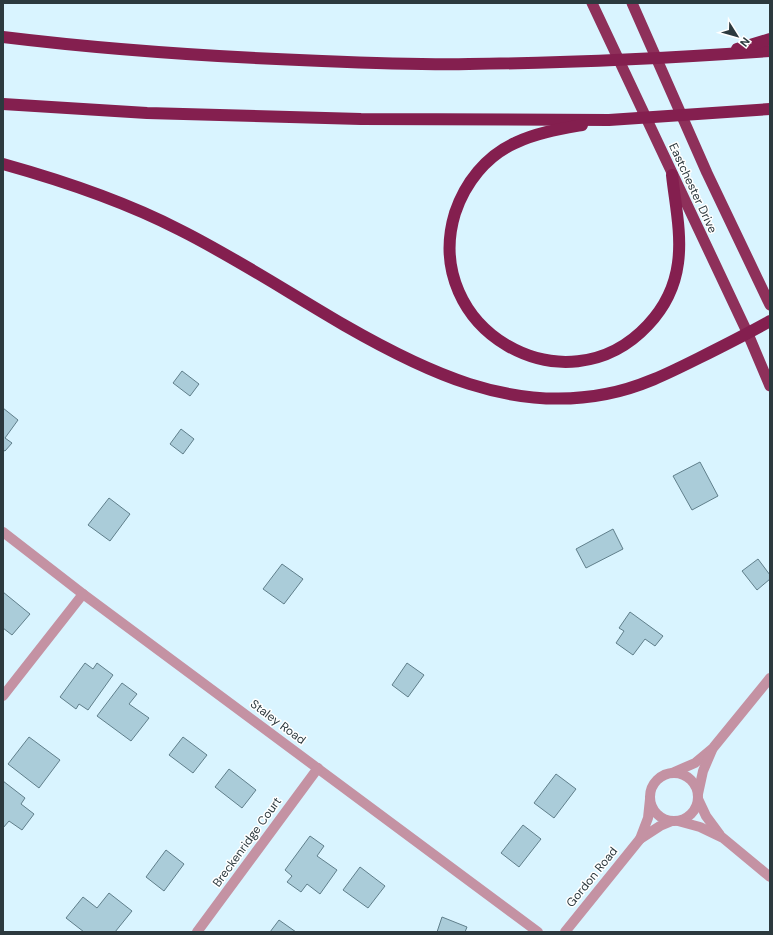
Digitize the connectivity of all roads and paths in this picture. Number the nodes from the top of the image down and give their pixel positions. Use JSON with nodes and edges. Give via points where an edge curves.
{"nodes":[{"id":1,"x":592,"y":3,"type":"edge"},
{"id":2,"x":632,"y":3,"type":"edge"},
{"id":3,"x":3,"y":37,"type":"edge"},
{"id":4,"x":770,"y":39,"type":"edge"},
{"id":5,"x":770,"y":51,"type":"edge"},
{"id":6,"x":717,"y":55,"type":"junction"},
{"id":7,"x":3,"y":104,"type":"edge"},
{"id":8,"x":770,"y":109,"type":"edge"},
{"id":9,"x":609,"y":120,"type":"junction"},
{"id":10,"x":3,"y":164,"type":"edge"},
{"id":11,"x":672,"y":175,"type":"junction"},
{"id":12,"x":770,"y":305,"type":"edge"},
{"id":13,"x":770,"y":321,"type":"edge"},
{"id":14,"x":748,"y":334,"type":"junction"},
{"id":15,"x":770,"y":386,"type":"edge"},
{"id":16,"x":3,"y":532,"type":"edge"},
{"id":17,"x":83,"y":594,"type":"junction"},
{"id":18,"x":770,"y":678,"type":"edge"},
{"id":19,"x":3,"y":696,"type":"edge"},
{"id":20,"x":713,"y":748,"type":"junction"},
{"id":21,"x":318,"y":768,"type":"junction"},
{"id":22,"x":672,"y":773,"type":"junction"},
{"id":23,"x":698,"y":796,"type":"junction"},
{"id":24,"x":650,"y":799,"type":"junction"},
{"id":25,"x":674,"y":821,"type":"junction"},
{"id":26,"x":723,"y":838,"type":"junction"},
{"id":27,"x":640,"y":839,"type":"junction"},
{"id":28,"x":770,"y":877,"type":"edge"},
{"id":29,"x":197,"y":932,"type":"edge"},
{"id":30,"x":538,"y":932,"type":"edge"},
{"id":31,"x":565,"y":932,"type":"edge"}],
"edges":[{"from":1,"to":11,"type":"highway","name":"Eastchester Drive"},
{"from":2,"to":12,"type":"highway","name":"Eastchester Drive"},
{"from":3,"to":6,"type":"highway","via":[[151,52],[256,59],[362,62],[574,62]]},
{"from":4,"to":6,"type":"highway"},
{"from":5,"to":6,"type":"highway"},
{"from":7,"to":9,"type":"highway","via":[[254,117]]},
{"from":8,"to":9,"type":"highway"},
{"from":9,"to":11,"type":"highway","via":[[549,132],[514,143],[488,162],[466,188],[454,220],[450,254],[457,287],[465,303],[486,331],[527,356],[573,362],[587,360],[617,349],[642,332],[665,302],[678,264],[679,246]]},
{"from":10,"to":14,"type":"highway","via":[[74,186],[156,218],[219,251],[408,360],[469,385],[496,392],[551,399],[604,395],[661,376]]},
{"from":11,"to":14,"type":"highway","name":"Eastchester Drive"},
{"from":13,"to":14,"type":"highway"},
{"from":14,"to":15,"type":"highway","name":"Eastchester Drive"},
{"from":16,"to":17,"type":"street","name":"Staley Road"},
{"from":17,"to":19,"type":"street"},
{"from":17,"to":21,"type":"street","name":"Staley Road"},
{"from":18,"to":20,"type":"street"},
{"from":20,"to":22,"type":"street","via":[[695,763]]},
{"from":20,"to":23,"type":"street","via":[[703,771]]},
{"from":21,"to":29,"type":"street","name":"Breckenridge Court"},
{"from":21,"to":30,"type":"street","name":"Staley Road"},
{"from":22,"to":23,"type":"street","via":[[689,778],[695,785]]},
{"from":22,"to":24,"type":"street","via":[[656,782],[651,790]]},
{"from":23,"to":25,"type":"street","via":[[696,808],[690,815]]},
{"from":23,"to":26,"type":"street","via":[[706,816]]},
{"from":24,"to":25,"type":"street","via":[[659,816]]},
{"from":24,"to":27,"type":"street","name":"Gordon Road","via":[[648,818]]},
{"from":25,"to":26,"type":"street","via":[[700,827]]},
{"from":25,"to":27,"type":"street","name":"Gordon Road","via":[[660,826]]},
{"from":26,"to":28,"type":"street"},
{"from":27,"to":31,"type":"street","name":"Gordon Road"}]}
